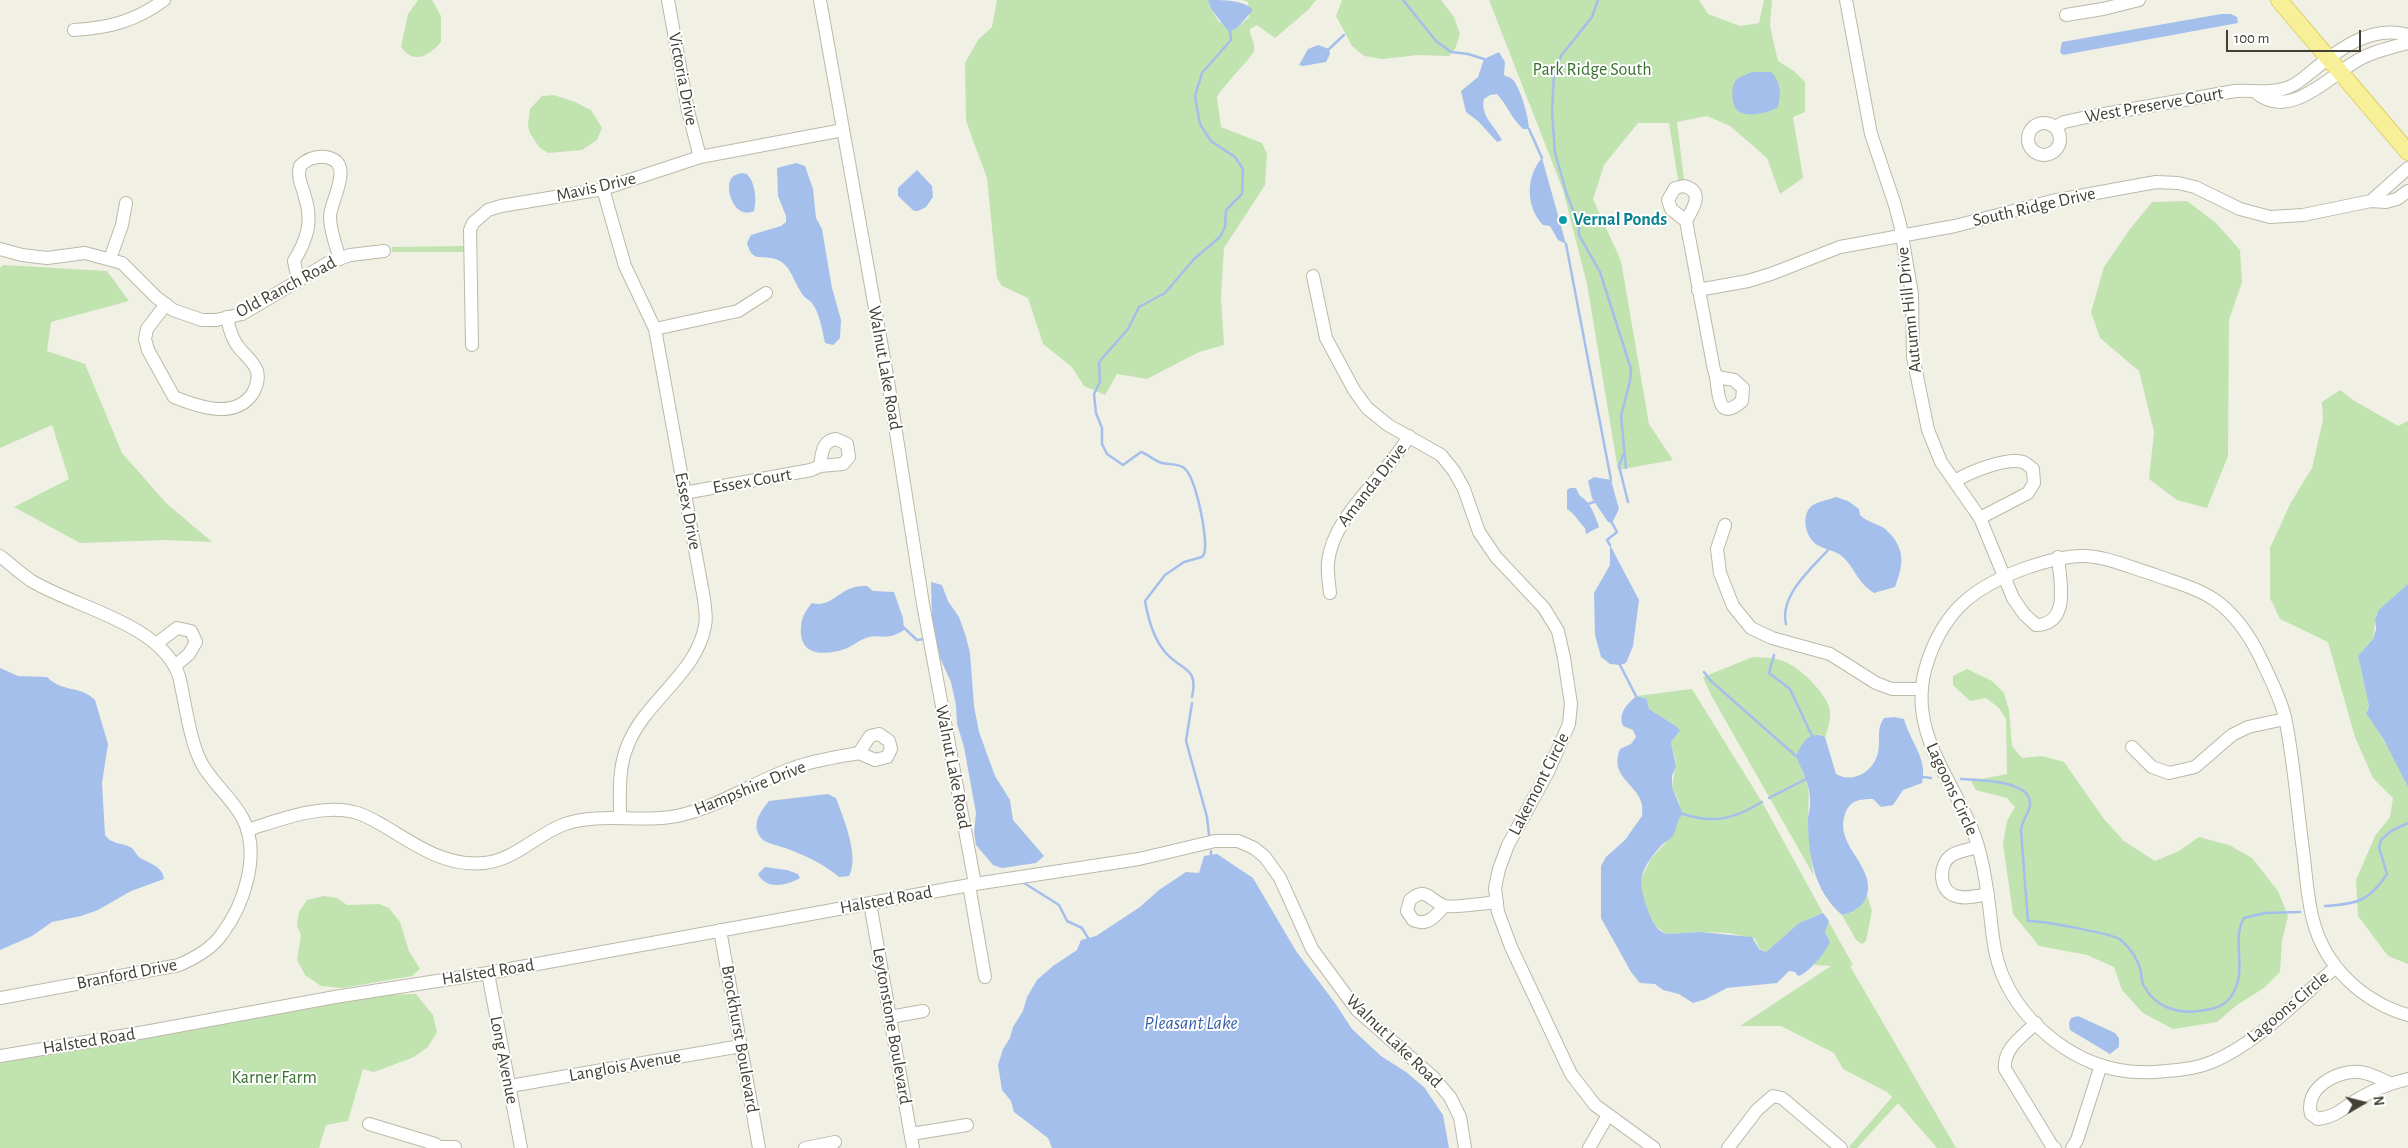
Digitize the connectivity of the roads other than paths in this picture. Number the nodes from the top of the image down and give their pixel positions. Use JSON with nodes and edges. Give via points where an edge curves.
{"nodes":[{"id":1,"x":164,"y":0,"type":"edge"},
{"id":2,"x":668,"y":0,"type":"edge"},
{"id":3,"x":820,"y":0,"type":"edge"},
{"id":4,"x":1846,"y":0,"type":"edge"},
{"id":5,"x":2139,"y":0,"type":"edge"},
{"id":6,"x":2279,"y":0,"type":"edge"},
{"id":7,"x":2066,"y":15,"type":"dead end"},
{"id":8,"x":74,"y":30,"type":"dead end"},
{"id":9,"x":2408,"y":35,"type":"edge"},
{"id":10,"x":2408,"y":43,"type":"edge"},
{"id":11,"x":2328,"y":59,"type":"junction"},
{"id":12,"x":2340,"y":72,"type":"junction"},
{"id":13,"x":2255,"y":92,"type":"junction"},
{"id":14,"x":2055,"y":127,"type":"dead end"},
{"id":15,"x":843,"y":130,"type":"junction"},
{"id":16,"x":2408,"y":152,"type":"edge"},
{"id":17,"x":700,"y":157,"type":"junction"},
{"id":18,"x":2408,"y":168,"type":"edge"},
{"id":19,"x":603,"y":189,"type":"junction"},
{"id":20,"x":2408,"y":191,"type":"edge"},
{"id":21,"x":2371,"y":201,"type":"junction"},
{"id":22,"x":126,"y":203,"type":"dead end"},
{"id":23,"x":1686,"y":221,"type":"dead end"},
{"id":24,"x":1902,"y":235,"type":"junction"},
{"id":25,"x":0,"y":249,"type":"edge"},
{"id":26,"x":387,"y":251,"type":"dead end"},
{"id":27,"x":110,"y":259,"type":"junction"},
{"id":28,"x":340,"y":259,"type":"junction"},
{"id":29,"x":1314,"y":276,"type":"dead end"},
{"id":30,"x":298,"y":280,"type":"junction"},
{"id":31,"x":1698,"y":290,"type":"junction"},
{"id":32,"x":766,"y":293,"type":"dead end"},
{"id":33,"x":166,"y":304,"type":"junction"},
{"id":34,"x":227,"y":317,"type":"junction"},
{"id":35,"x":655,"y":329,"type":"junction"},
{"id":36,"x":472,"y":345,"type":"dead end"},
{"id":37,"x":1717,"y":377,"type":"dead end"},
{"id":38,"x":1409,"y":436,"type":"junction"},
{"id":39,"x":820,"y":466,"type":"dead end"},
{"id":40,"x":1955,"y":481,"type":"junction"},
{"id":41,"x":684,"y":493,"type":"junction"},
{"id":42,"x":1980,"y":518,"type":"junction"},
{"id":43,"x":1725,"y":525,"type":"dead end"},
{"id":44,"x":0,"y":556,"type":"edge"},
{"id":45,"x":2058,"y":557,"type":"junction"},
{"id":46,"x":2003,"y":576,"type":"junction"},
{"id":47,"x":1330,"y":593,"type":"dead end"},
{"id":48,"x":156,"y":644,"type":"junction"},
{"id":49,"x":175,"y":666,"type":"junction"},
{"id":50,"x":1922,"y":689,"type":"junction"},
{"id":51,"x":2285,"y":719,"type":"junction"},
{"id":52,"x":2132,"y":747,"type":"dead end"},
{"id":53,"x":859,"y":753,"type":"dead end"},
{"id":54,"x":620,"y":818,"type":"junction"},
{"id":55,"x":247,"y":830,"type":"junction"},
{"id":56,"x":1978,"y":847,"type":"junction"},
{"id":57,"x":972,"y":885,"type":"junction"},
{"id":58,"x":1988,"y":894,"type":"junction"},
{"id":59,"x":1497,"y":902,"type":"junction"},
{"id":60,"x":870,"y":903,"type":"junction"},
{"id":61,"x":1444,"y":906,"type":"dead end"},
{"id":62,"x":720,"y":930,"type":"junction"},
{"id":63,"x":2336,"y":967,"type":"junction"},
{"id":64,"x":488,"y":972,"type":"junction"},
{"id":65,"x":985,"y":977,"type":"dead end"},
{"id":66,"x":0,"y":998,"type":"edge"},
{"id":67,"x":923,"y":1011,"type":"dead end"},
{"id":68,"x":2408,"y":1015,"type":"edge"},
{"id":69,"x":890,"y":1017,"type":"junction"},
{"id":70,"x":2036,"y":1023,"type":"junction"},
{"id":71,"x":741,"y":1046,"type":"junction"},
{"id":72,"x":0,"y":1056,"type":"edge"},
{"id":73,"x":2102,"y":1065,"type":"junction"},
{"id":74,"x":2408,"y":1079,"type":"edge"},
{"id":75,"x":2390,"y":1083,"type":"junction"},
{"id":76,"x":510,"y":1086,"type":"junction"},
{"id":77,"x":1608,"y":1115,"type":"junction"},
{"id":78,"x":369,"y":1124,"type":"dead end"},
{"id":79,"x":967,"y":1126,"type":"dead end"},
{"id":80,"x":911,"y":1134,"type":"junction"},
{"id":81,"x":835,"y":1142,"type":"dead end"},
{"id":82,"x":455,"y":1147,"type":"edge"},
{"id":83,"x":440,"y":1148,"type":"edge"},
{"id":84,"x":521,"y":1148,"type":"edge"},
{"id":85,"x":759,"y":1148,"type":"edge"},
{"id":86,"x":805,"y":1148,"type":"edge"},
{"id":87,"x":913,"y":1148,"type":"edge"},
{"id":88,"x":1465,"y":1148,"type":"edge"},
{"id":89,"x":1589,"y":1148,"type":"edge"},
{"id":90,"x":1654,"y":1148,"type":"edge"},
{"id":91,"x":1728,"y":1148,"type":"edge"},
{"id":92,"x":1841,"y":1148,"type":"edge"},
{"id":93,"x":2055,"y":1148,"type":"edge"},
{"id":94,"x":2072,"y":1148,"type":"edge"}],
"edges":[{"from":1,"to":8,"type":"street","via":[[140,16],[118,25]]},
{"from":2,"to":17,"type":"street","name":"Victoria Drive","via":[[688,111]]},
{"from":3,"to":15,"type":"street","name":"Walnut Lake Road"},
{"from":4,"to":24,"type":"street","name":"Autumn Hill Drive","via":[[1871,134]]},
{"from":5,"to":7,"type":"street"},
{"from":6,"to":11,"type":"main road"},
{"from":9,"to":11,"type":"street","name":"West Preserve Court","via":[[2398,32],[2366,37]]},
{"from":10,"to":12,"type":"street","name":"West Preserve Court","via":[[2361,58]]},
{"from":11,"to":12,"type":"main road"},
{"from":11,"to":13,"type":"street","name":"West Preserve Court","via":[[2287,88]]},
{"from":12,"to":13,"type":"street","name":"West Preserve Court","via":[[2293,101],[2265,100]]},
{"from":12,"to":16,"type":"main road"},
{"from":13,"to":14,"type":"street","name":"West Preserve Court","via":[[2235,91],[2183,100],[2087,117]]},
{"from":15,"to":17,"type":"street","name":"Mavis Drive"},
{"from":15,"to":57,"type":"street","name":"Walnut Lake Road"},
{"from":17,"to":19,"type":"street","name":"Mavis Drive"},
{"from":18,"to":21,"type":"street","name":"South Ridge Drive"},
{"from":19,"to":35,"type":"street","name":"Essex Drive","via":[[625,266]]},
{"from":19,"to":36,"type":"street","name":"Mavis Drive","via":[[501,206],[488,210],[473,223],[469,240]]},
{"from":20,"to":21,"type":"street","name":"South Ridge Drive","via":[[2391,200]]},
{"from":21,"to":24,"type":"street","name":"South Ridge Drive","via":[[2304,215],[2270,217],[2240,209],[2194,187],[2156,182]]},
{"from":22,"to":27,"type":"street"},
{"from":23,"to":31,"type":"street"},
{"from":24,"to":31,"type":"street","name":"South Ridge Drive","via":[[1840,247],[1771,274]]},
{"from":24,"to":40,"type":"street","name":"Autumn Hill Drive","via":[[1912,294],[1913,357],[1921,403],[1934,446]]},
{"from":25,"to":27,"type":"street","name":"Old Ranch Road","via":[[47,258],[85,253]]},
{"from":26,"to":28,"type":"street","name":"Old Ranch Road","via":[[366,252]]},
{"from":27,"to":33,"type":"street","name":"Old Ranch Road","via":[[122,263]]},
{"from":28,"to":30,"type":"street","name":"Old Ranch Road"},
{"from":28,"to":30,"type":"street","via":[[330,215],[341,178],[340,168],[336,161],[326,157],[313,158],[300,166],[298,173],[309,225],[305,244],[294,261]]},
{"from":29,"to":38,"type":"street","name":"Lakemont Circle","via":[[1326,338],[1354,390],[1367,408]]},
{"from":30,"to":34,"type":"street","name":"Old Ranch Road","via":[[242,314]]},
{"from":31,"to":37,"type":"street"},
{"from":32,"to":35,"type":"street","via":[[738,310]]},
{"from":33,"to":34,"type":"street","name":"Old Ranch Road","via":[[180,313],[202,320]]},
{"from":33,"to":34,"type":"street","via":[[147,329],[148,350],[174,397],[215,409],[242,404],[256,387],[259,377],[230,332]]},
{"from":35,"to":41,"type":"street","name":"Essex Drive"},
{"from":38,"to":47,"type":"street","name":"Amanda Drive","via":[[1399,454],[1336,530],[1327,564]]},
{"from":38,"to":59,"type":"street","name":"Lakemont Circle","via":[[1441,455],[1454,471],[1479,532],[1496,557],[1544,608],[1558,631],[1564,658],[1571,704],[1569,724],[1548,772],[1508,846],[1499,869]]},
{"from":39,"to":41,"type":"street","name":"Essex Court"},
{"from":40,"to":42,"type":"street","name":"Autumn Hill Drive"},
{"from":40,"to":42,"type":"street","via":[[1986,467],[2009,462],[2023,462],[2033,469],[2034,482],[2028,494]]},
{"from":41,"to":54,"type":"street","name":"Essex Drive","via":[[706,624],[701,642],[689,663],[655,703],[627,747],[620,790]]},
{"from":42,"to":46,"type":"street","name":"Autumn Hill Drive"},
{"from":43,"to":50,"type":"street","via":[[1717,549],[1720,573],[1733,606],[1751,628],[1772,638],[1830,654],[1876,683],[1892,689]]},
{"from":44,"to":48,"type":"street","name":"Branford Drive","via":[[31,580]]},
{"from":45,"to":46,"type":"street","name":"Lagoons Circle"},
{"from":45,"to":46,"type":"street","name":"Autumn Hill Drive","via":[[2060,610],[2056,618],[2046,625],[2036,625],[2024,614]]},
{"from":45,"to":51,"type":"street","name":"Lagoons Circle","via":[[2096,555],[2196,589],[2216,600],[2245,630],[2280,699]]},
{"from":46,"to":50,"type":"street","name":"Lagoons Circle","via":[[1966,599],[1946,620],[1936,637]]},
{"from":48,"to":49,"type":"street","name":"Branford Drive"},
{"from":48,"to":49,"type":"street","via":[[177,628],[191,631],[196,642],[194,648]]},
{"from":49,"to":55,"type":"street","name":"Branford Drive","via":[[202,764],[237,809]]},
{"from":50,"to":56,"type":"street","name":"Lagoons Circle","via":[[1924,729],[1973,829]]},
{"from":51,"to":52,"type":"street","via":[[2248,727],[2232,735],[2195,767],[2169,773],[2152,767]]},
{"from":51,"to":63,"type":"street","name":"Lagoons Circle","via":[[2313,921]]},
{"from":53,"to":54,"type":"street","name":"Hampshire Drive","via":[[792,768],[684,815]]},
{"from":54,"to":55,"type":"street","name":"Hampshire Drive","via":[[565,824],[501,860],[472,864],[437,858],[374,821],[356,812],[339,809],[310,812]]},
{"from":55,"to":66,"type":"street","name":"Branford Drive","via":[[250,853],[244,890],[222,935],[208,949],[179,965]]},
{"from":56,"to":58,"type":"street","name":"Lagoons Circle"},
{"from":56,"to":58,"type":"street","via":[[1952,855],[1944,862],[1942,874],[1946,890],[1953,895]]},
{"from":57,"to":60,"type":"street","name":"Halsted Road"},
{"from":57,"to":65,"type":"street"},
{"from":57,"to":88,"type":"street","name":"Walnut Lake Road","via":[[1139,859],[1215,841],[1238,841],[1254,848],[1280,878],[1312,949],[1352,1003],[1380,1032],[1434,1078],[1450,1097],[1460,1118]]},
{"from":58,"to":70,"type":"street","name":"Lagoons Circle","via":[[1991,931],[2002,975],[2011,993]]},
{"from":59,"to":61,"type":"street"},
{"from":59,"to":77,"type":"street","name":"Lakemont Circle","via":[[1511,947],[1571,1074],[1595,1105]]},
{"from":60,"to":62,"type":"street","name":"Halsted Road"},
{"from":60,"to":69,"type":"street","name":"Leytonstone Boulevard"},
{"from":62,"to":64,"type":"street","name":"Halsted Road"},
{"from":62,"to":71,"type":"street","name":"Brockhurst Boulevard"},
{"from":63,"to":68,"type":"street","name":"Lagoons Circle","via":[[2357,990],[2384,1008]]},
{"from":63,"to":73,"type":"street","name":"Lagoons Circle","via":[[2258,1034],[2210,1064],[2183,1070],[2139,1073]]},
{"from":64,"to":72,"type":"street","name":"Halsted Road"},
{"from":64,"to":76,"type":"street","name":"Long Avenue"},
{"from":67,"to":69,"type":"street"},
{"from":69,"to":80,"type":"street","name":"Leytonstone Boulevard"},
{"from":70,"to":73,"type":"street","name":"Lagoons Circle","via":[[2060,1044],[2086,1060]]},
{"from":70,"to":93,"type":"street","via":[[2007,1051],[2005,1069]]},
{"from":71,"to":76,"type":"street","name":"Langlois Avenue"},
{"from":71,"to":85,"type":"street","name":"Brockhurst Boulevard"},
{"from":73,"to":94,"type":"street","via":[[2078,1140]]},
{"from":74,"to":75,"type":"street"},
{"from":75,"to":75,"type":"street","via":[[2358,1099],[2336,1115],[2318,1119],[2310,1114],[2309,1099],[2313,1093],[2338,1075],[2361,1072]]},
{"from":76,"to":84,"type":"street","name":"Long Avenue"},
{"from":77,"to":89,"type":"street"},
{"from":77,"to":90,"type":"street","name":"Lakemont Circle"},
{"from":78,"to":83,"type":"street"},
{"from":79,"to":80,"type":"street"},
{"from":80,"to":87,"type":"street","name":"Leytonstone Boulevard"},
{"from":81,"to":86,"type":"street"},
{"from":82,"to":83,"type":"street"},
{"from":91,"to":92,"type":"street","via":[[1757,1110],[1773,1096],[1782,1098]]}]}
